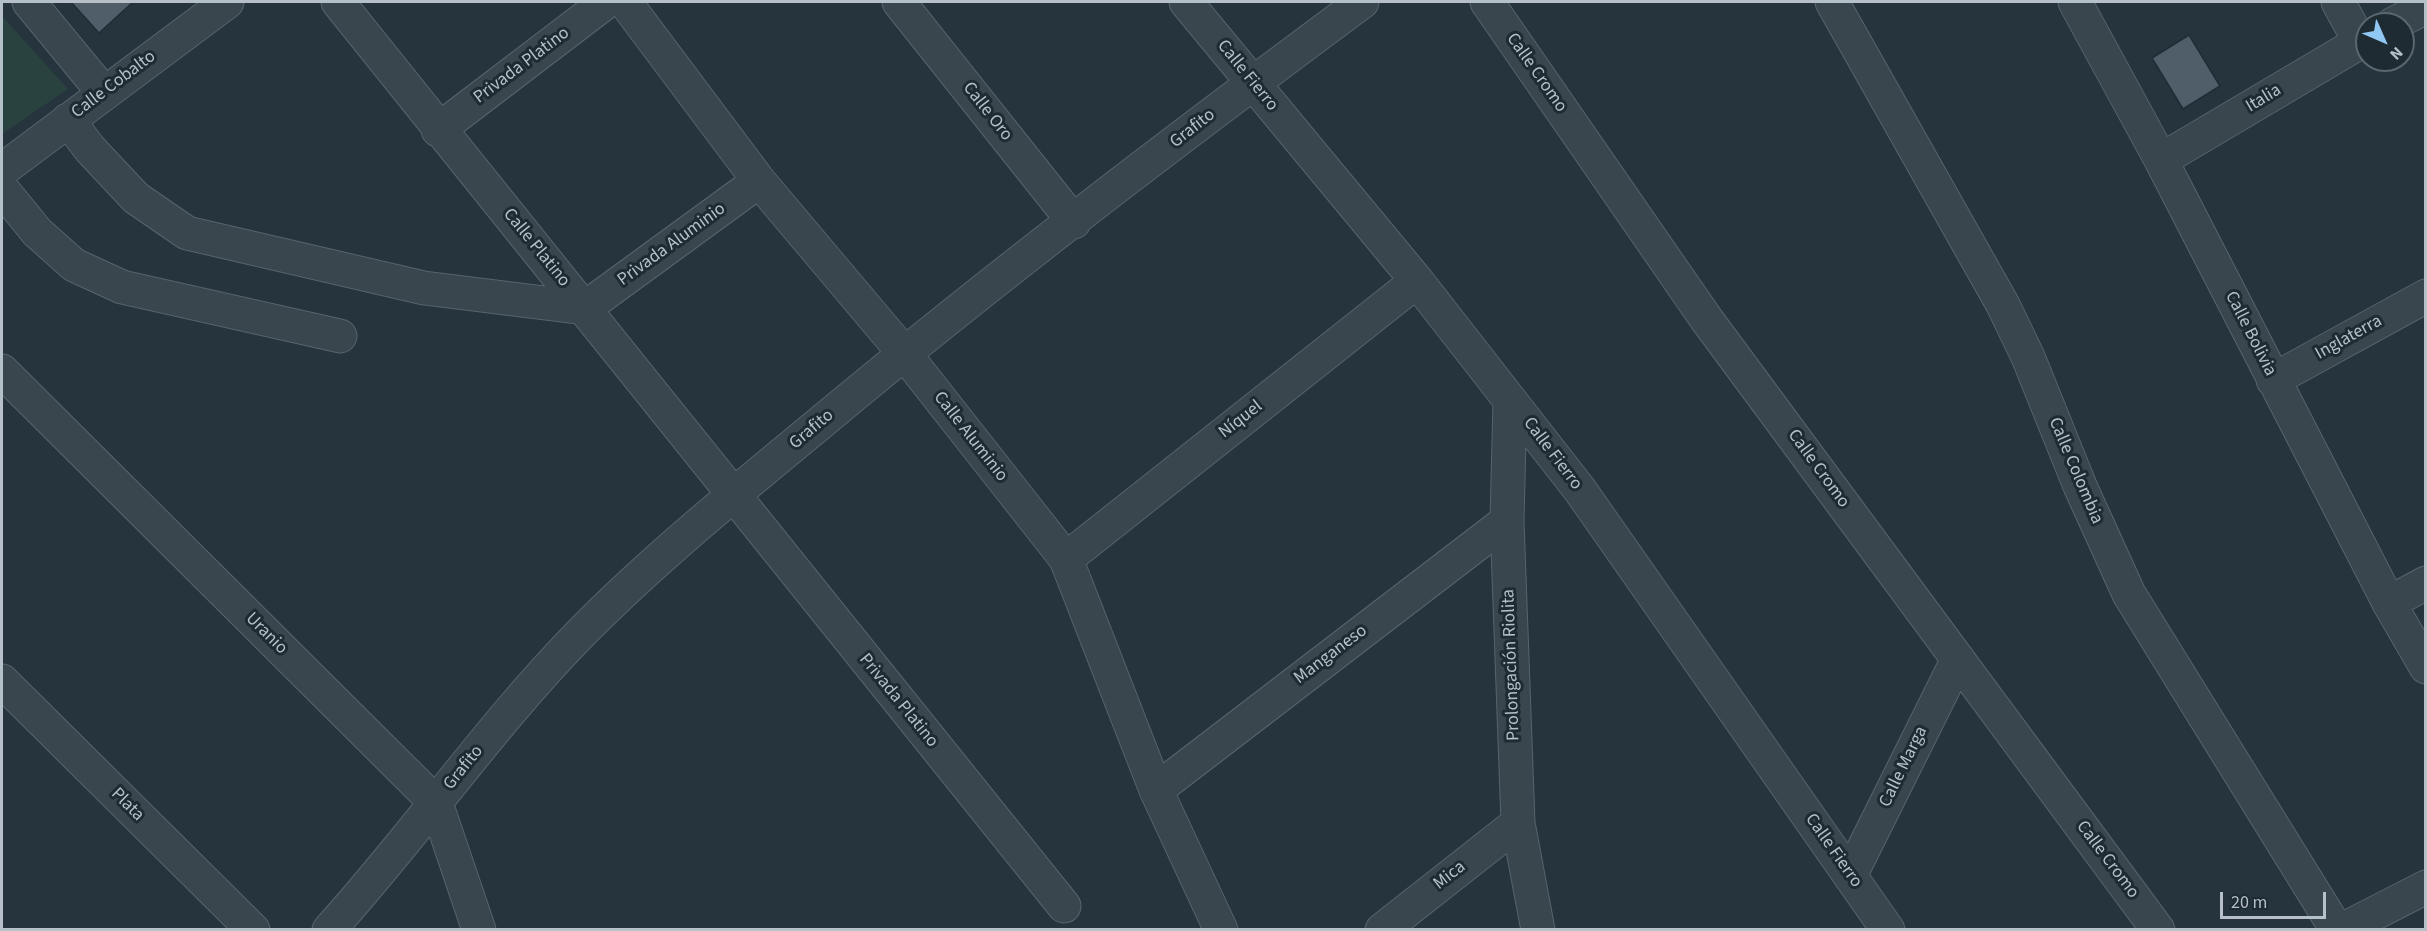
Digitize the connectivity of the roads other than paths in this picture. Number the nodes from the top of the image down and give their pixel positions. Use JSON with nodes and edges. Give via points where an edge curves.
{"nodes":[{"id":1,"x":29,"y":2,"type":"edge"},
{"id":2,"x":227,"y":2,"type":"edge"},
{"id":3,"x":338,"y":2,"type":"edge"},
{"id":4,"x":606,"y":2,"type":"edge"},
{"id":5,"x":625,"y":2,"type":"edge"},
{"id":6,"x":899,"y":2,"type":"edge"},
{"id":7,"x":1186,"y":2,"type":"edge"},
{"id":8,"x":1362,"y":2,"type":"edge"},
{"id":9,"x":1487,"y":2,"type":"edge"},
{"id":10,"x":1832,"y":2,"type":"edge"},
{"id":11,"x":2075,"y":2,"type":"edge"},
{"id":12,"x":2338,"y":2,"type":"edge"},
{"id":13,"x":2355,"y":28,"type":"edge"},
{"id":14,"x":2355,"y":45,"type":"edge"},
{"id":15,"x":1252,"y":84,"type":"junction"},
{"id":16,"x":104,"y":93,"type":"junction"},
{"id":17,"x":68,"y":120,"type":"junction"},
{"id":18,"x":438,"y":130,"type":"junction"},
{"id":19,"x":2161,"y":160,"type":"junction"},
{"id":20,"x":2,"y":170,"type":"edge"},
{"id":21,"x":759,"y":181,"type":"junction"},
{"id":22,"x":2,"y":189,"type":"edge"},
{"id":23,"x":1074,"y":222,"type":"junction"},
{"id":24,"x":1417,"y":281,"type":"junction"},
{"id":25,"x":2426,"y":296,"type":"edge"},
{"id":26,"x":585,"y":308,"type":"junction"},
{"id":27,"x":340,"y":336,"type":"dead end"},
{"id":28,"x":904,"y":353,"type":"junction"},
{"id":29,"x":2,"y":371,"type":"edge"},
{"id":30,"x":2273,"y":380,"type":"junction"},
{"id":31,"x":1510,"y":400,"type":"junction"},
{"id":32,"x":733,"y":496,"type":"junction"},
{"id":33,"x":1507,"y":521,"type":"junction"},
{"id":34,"x":1066,"y":559,"type":"junction"},
{"id":35,"x":2426,"y":583,"type":"edge"},
{"id":36,"x":2389,"y":603,"type":"junction"},
{"id":37,"x":1958,"y":659,"type":"junction"},
{"id":38,"x":2426,"y":667,"type":"edge"},
{"id":39,"x":2,"y":681,"type":"edge"},
{"id":40,"x":1156,"y":790,"type":"junction"},
{"id":41,"x":436,"y":803,"type":"junction"},
{"id":42,"x":1518,"y":823,"type":"junction"},
{"id":43,"x":1851,"y":876,"type":"junction"},
{"id":44,"x":2426,"y":887,"type":"edge"},
{"id":45,"x":1064,"y":906,"type":"dead end"},
{"id":46,"x":253,"y":930,"type":"edge"},
{"id":47,"x":329,"y":930,"type":"edge"},
{"id":48,"x":479,"y":930,"type":"edge"},
{"id":49,"x":1221,"y":930,"type":"edge"},
{"id":50,"x":1382,"y":930,"type":"edge"},
{"id":51,"x":1538,"y":930,"type":"edge"},
{"id":52,"x":1888,"y":930,"type":"edge"},
{"id":53,"x":2158,"y":930,"type":"edge"},
{"id":54,"x":2340,"y":930,"type":"edge"}],
"edges":[{"from":1,"to":16,"type":"street"},
{"from":2,"to":16,"type":"street","name":"Calle Cobalto"},
{"from":3,"to":18,"type":"street","name":"Calle Platino"},
{"from":4,"to":18,"type":"street","name":"Privada Platino"},
{"from":5,"to":21,"type":"street","name":"Calle Aluminio"},
{"from":6,"to":23,"type":"street","name":"Calle Oro"},
{"from":7,"to":15,"type":"street","name":"Calle Fierro"},
{"from":8,"to":15,"type":"street","name":"Grafito"},
{"from":9,"to":37,"type":"street","name":"Calle Cromo","via":[[1707,320]]},
{"from":10,"to":54,"type":"street","name":"Calle Colombia","via":[[2003,305],[2129,594]]},
{"from":11,"to":19,"type":"street","name":"Calle Bolivia"},
{"from":12,"to":13,"type":"street"},
{"from":14,"to":19,"type":"street","name":"Italia"},
{"from":15,"to":23,"type":"street","name":"Grafito"},
{"from":15,"to":24,"type":"street","name":"Calle Fierro"},
{"from":16,"to":17,"type":"street","name":"Calle Cobalto"},
{"from":17,"to":20,"type":"street","name":"Calle Cobalto"},
{"from":17,"to":26,"type":"street","via":[[136,198],[187,233],[424,288]]},
{"from":18,"to":26,"type":"street","name":"Calle Platino"},
{"from":19,"to":30,"type":"street","name":"Calle Bolivia"},
{"from":21,"to":26,"type":"street","name":"Privada Aluminio"},
{"from":21,"to":28,"type":"street","name":"Calle Aluminio"},
{"from":22,"to":27,"type":"street","via":[[37,232],[74,265],[122,287]]},
{"from":23,"to":28,"type":"street","name":"Grafito"},
{"from":24,"to":31,"type":"street","name":"Calle Fierro"},
{"from":24,"to":34,"type":"street","name":"Níquel"},
{"from":25,"to":30,"type":"street","name":"Inglaterra"},
{"from":26,"to":32,"type":"street","name":"Calle Platino"},
{"from":28,"to":32,"type":"street","name":"Grafito"},
{"from":28,"to":34,"type":"street","name":"Calle Aluminio"},
{"from":29,"to":41,"type":"street","name":"Uranio"},
{"from":30,"to":36,"type":"street","name":"Calle Bolivia"},
{"from":31,"to":33,"type":"street","name":"Prolongación Riolita"},
{"from":31,"to":43,"type":"street","name":"Calle Fierro","via":[[1580,490]]},
{"from":32,"to":41,"type":"street","name":"Grafito","via":[[581,633],[506,715]]},
{"from":32,"to":45,"type":"street","name":"Privada Platino"},
{"from":33,"to":40,"type":"street","name":"Manganeso"},
{"from":33,"to":42,"type":"street","name":"Prolongación Riolita"},
{"from":34,"to":40,"type":"street","name":"Calle Aluminio"},
{"from":35,"to":36,"type":"street"},
{"from":36,"to":38,"type":"street","name":"Calle Bolivia"},
{"from":37,"to":43,"type":"street","name":"Calle Marga"},
{"from":37,"to":53,"type":"street","name":"Calle Cromo"},
{"from":39,"to":46,"type":"street","name":"Plata"},
{"from":40,"to":49,"type":"street","name":"Calle Aluminio"},
{"from":41,"to":47,"type":"street","name":"Grafito","via":[[387,866]]},
{"from":41,"to":48,"type":"street","name":"Uranio"},
{"from":42,"to":50,"type":"street","name":"Mica"},
{"from":42,"to":51,"type":"street","name":"Prolongación Riolita"},
{"from":43,"to":52,"type":"street","name":"Calle Fierro"},
{"from":44,"to":54,"type":"street"}]}
